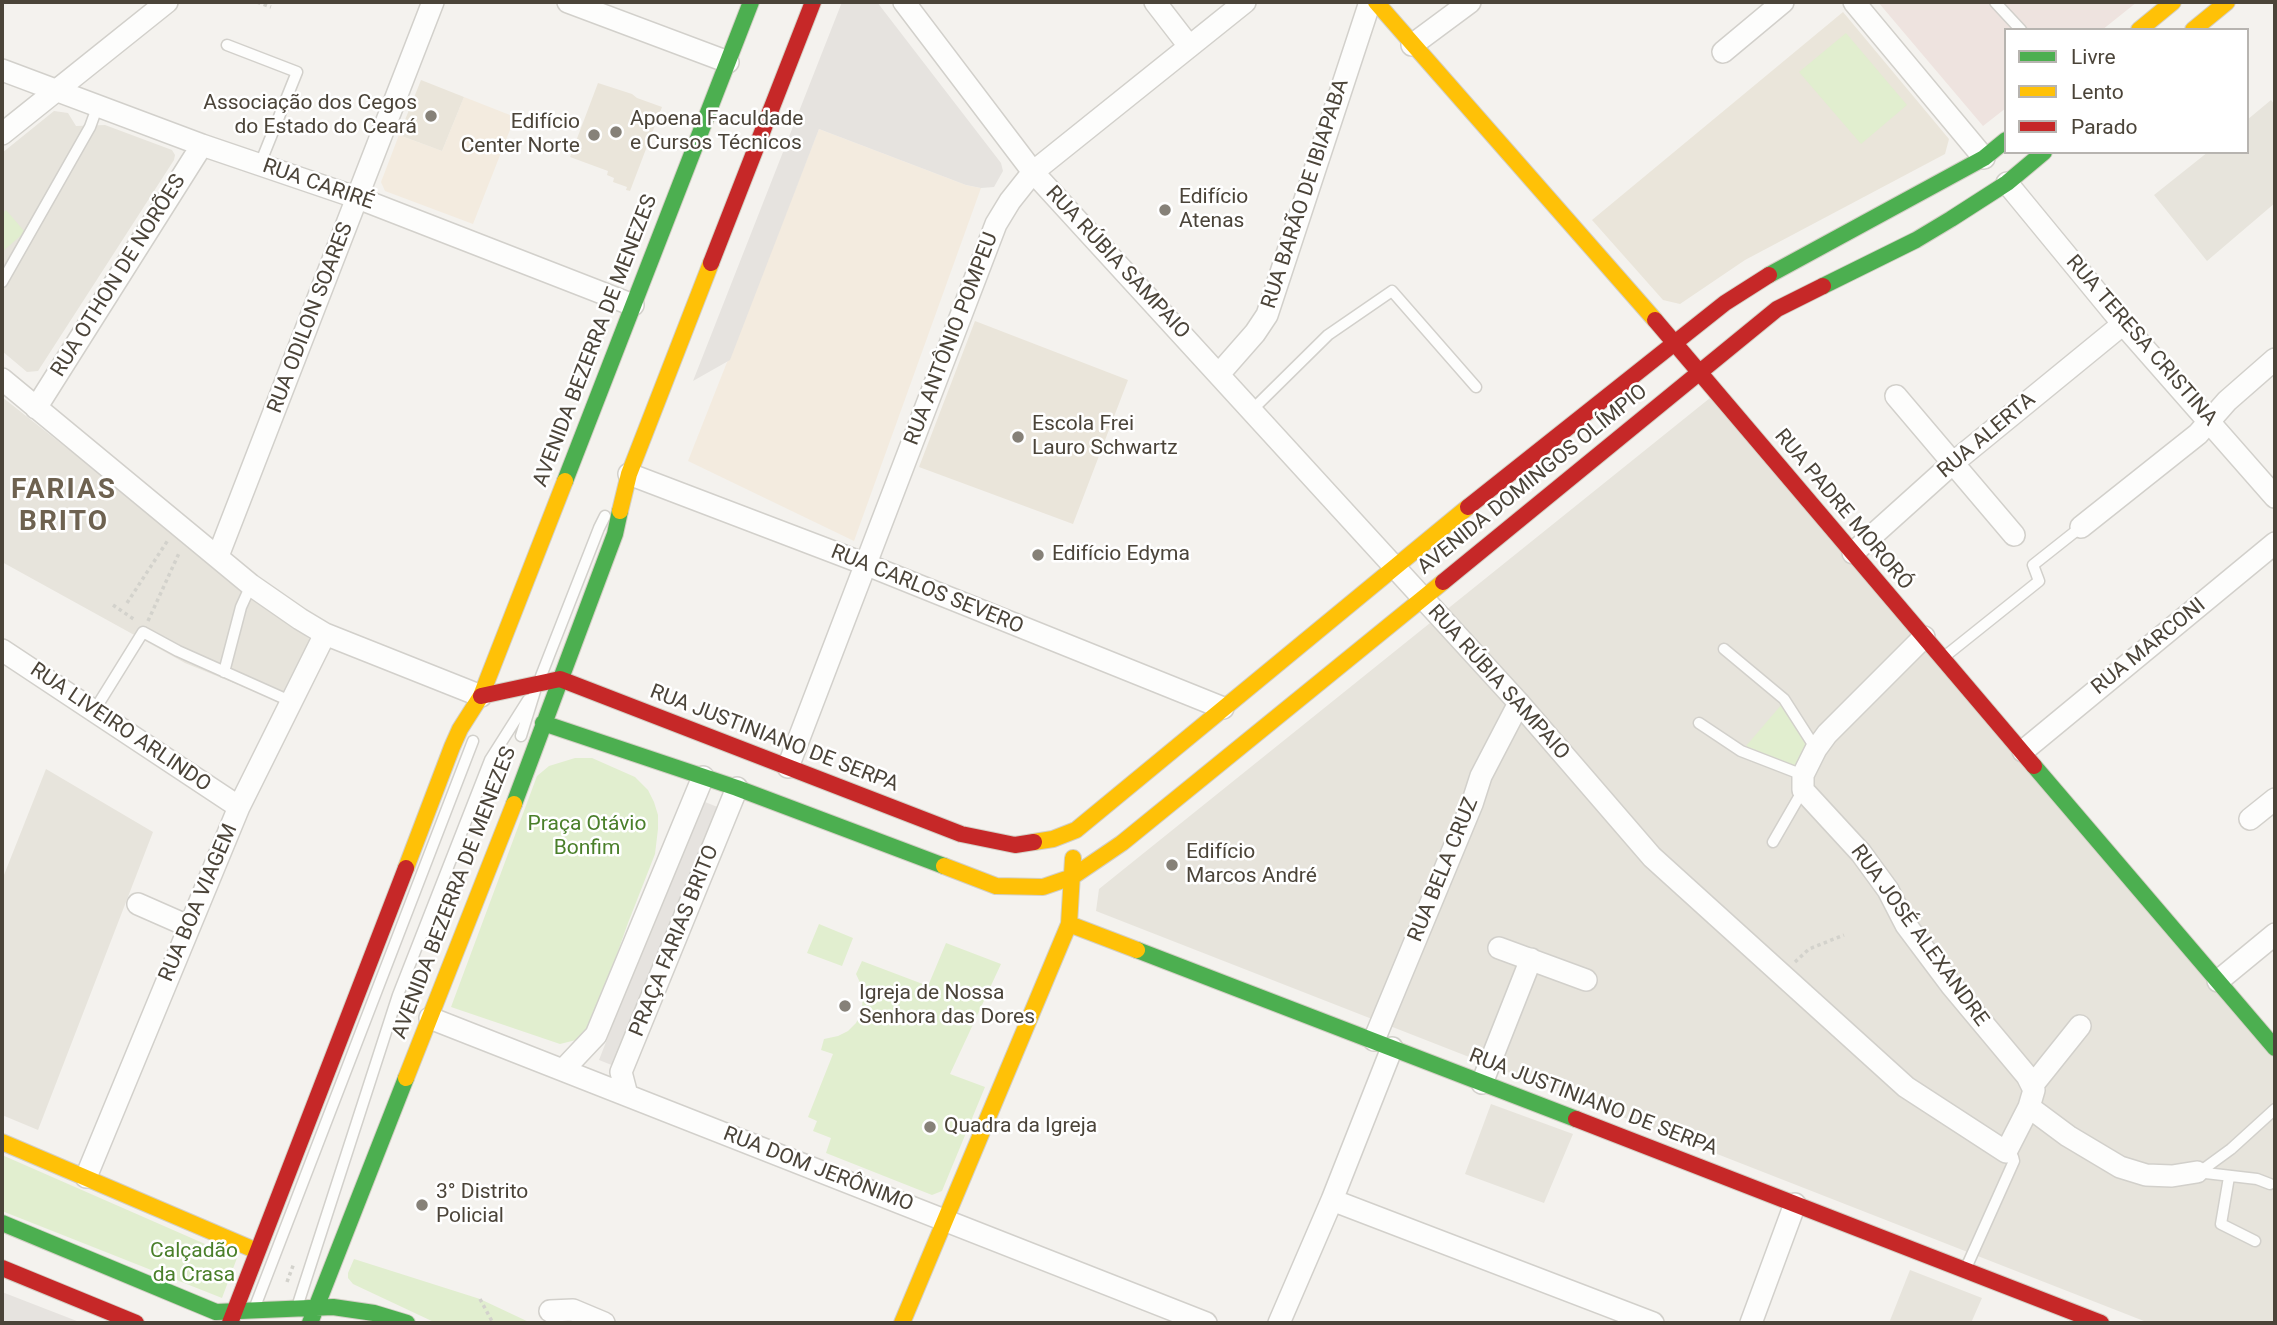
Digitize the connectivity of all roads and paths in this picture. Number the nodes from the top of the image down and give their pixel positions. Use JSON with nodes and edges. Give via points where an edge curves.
{"nodes":[{"id":1,"x":167,"y":2,"type":"edge"},
{"id":2,"x":257,"y":2,"type":"edge"},
{"id":3,"x":433,"y":2,"type":"edge"},
{"id":4,"x":568,"y":2,"type":"edge"},
{"id":5,"x":751,"y":2,"type":"edge"},
{"id":6,"x":813,"y":2,"type":"edge"},
{"id":7,"x":904,"y":2,"type":"edge"},
{"id":8,"x":1156,"y":2,"type":"edge"},
{"id":9,"x":1245,"y":2,"type":"edge"},
{"id":10,"x":1370,"y":2,"type":"edge"},
{"id":11,"x":1376,"y":2,"type":"edge"},
{"id":12,"x":1469,"y":2,"type":"edge"},
{"id":13,"x":1783,"y":2,"type":"edge"},
{"id":14,"x":1854,"y":2,"type":"edge"},
{"id":15,"x":1995,"y":2,"type":"edge"},
{"id":16,"x":2174,"y":2,"type":"edge"},
{"id":17,"x":2227,"y":2,"type":"edge"},
{"id":18,"x":271,"y":7,"type":"dead end"},
{"id":19,"x":2019,"y":28,"type":"edge"},
{"id":20,"x":2142,"y":28,"type":"edge"},
{"id":21,"x":2195,"y":28,"type":"edge"},
{"id":22,"x":227,"y":45,"type":"dead end"},
{"id":23,"x":1412,"y":45,"type":"junction"},
{"id":24,"x":1189,"y":46,"type":"junction"},
{"id":25,"x":1723,"y":52,"type":"dead end"},
{"id":26,"x":727,"y":62,"type":"junction"},
{"id":27,"x":2,"y":70,"type":"edge"},
{"id":28,"x":56,"y":89,"type":"junction"},
{"id":29,"x":98,"y":105,"type":"junction"},
{"id":30,"x":2,"y":134,"type":"edge"},
{"id":31,"x":2004,"y":142,"type":"edge"},
{"id":32,"x":202,"y":145,"type":"junction"},
{"id":33,"x":2042,"y":154,"type":"edge"},
{"id":34,"x":1984,"y":158,"type":"junction"},
{"id":35,"x":260,"y":164,"type":"junction"},
{"id":36,"x":1033,"y":172,"type":"junction"},
{"id":37,"x":2007,"y":183,"type":"junction"},
{"id":38,"x":358,"y":198,"type":"junction"},
{"id":39,"x":2,"y":282,"type":"edge"},
{"id":40,"x":633,"y":304,"type":"junction"},
{"id":41,"x":2123,"y":324,"type":"junction"},
{"id":42,"x":1674,"y":343,"type":"junction"},
{"id":43,"x":2275,"y":359,"type":"edge"},
{"id":44,"x":1698,"y":372,"type":"junction"},
{"id":45,"x":1219,"y":374,"type":"junction"},
{"id":46,"x":2,"y":379,"type":"edge"},
{"id":47,"x":1476,"y":387,"type":"dead end"},
{"id":48,"x":1896,"y":396,"type":"dead end"},
{"id":49,"x":36,"y":408,"type":"junction"},
{"id":50,"x":1252,"y":410,"type":"junction"},
{"id":51,"x":2210,"y":421,"type":"junction"},
{"id":52,"x":1953,"y":463,"type":"junction"},
{"id":53,"x":629,"y":474,"type":"junction"},
{"id":54,"x":2275,"y":498,"type":"edge"},
{"id":55,"x":2081,"y":527,"type":"joint"},
{"id":56,"x":184,"y":528,"type":"junction"},
{"id":57,"x":2014,"y":535,"type":"dead end"},
{"id":58,"x":2275,"y":543,"type":"edge"},
{"id":59,"x":1853,"y":553,"type":"junction"},
{"id":60,"x":218,"y":556,"type":"junction"},
{"id":61,"x":864,"y":564,"type":"junction"},
{"id":62,"x":1393,"y":567,"type":"junction"},
{"id":63,"x":251,"y":585,"type":"junction"},
{"id":64,"x":1421,"y":598,"type":"junction"},
{"id":65,"x":127,"y":603,"type":"dead end"},
{"id":66,"x":113,"y":605,"type":"dead end"},
{"id":67,"x":326,"y":634,"type":"junction"},
{"id":68,"x":1924,"y":637,"type":"junction"},
{"id":69,"x":1724,"y":649,"type":"dead end"},
{"id":70,"x":2,"y":650,"type":"edge"},
{"id":71,"x":1942,"y":659,"type":"junction"},
{"id":72,"x":224,"y":672,"type":"junction"},
{"id":73,"x":559,"y":679,"type":"junction"},
{"id":74,"x":538,"y":684,"type":"junction"},
{"id":75,"x":481,"y":696,"type":"junction"},
{"id":76,"x":290,"y":701,"type":"junction"},
{"id":77,"x":1519,"y":703,"type":"junction"},
{"id":78,"x":1223,"y":708,"type":"junction"},
{"id":79,"x":94,"y":710,"type":"junction"},
{"id":80,"x":477,"y":722,"type":"dead end"},
{"id":81,"x":543,"y":723,"type":"junction"},
{"id":82,"x":1699,"y":723,"type":"dead end"},
{"id":83,"x":475,"y":734,"type":"dead end"},
{"id":84,"x":1188,"y":737,"type":"junction"},
{"id":85,"x":519,"y":743,"type":"dead end"},
{"id":86,"x":1816,"y":749,"type":"junction"},
{"id":87,"x":2023,"y":751,"type":"junction"},
{"id":88,"x":788,"y":767,"type":"junction"},
{"id":89,"x":703,"y":777,"type":"junction"},
{"id":90,"x":1803,"y":783,"type":"junction"},
{"id":91,"x":737,"y":788,"type":"junction"},
{"id":92,"x":2275,"y":799,"type":"edge"},
{"id":93,"x":239,"y":807,"type":"junction"},
{"id":94,"x":2250,"y":819,"type":"dead end"},
{"id":95,"x":1053,"y":839,"type":"joint"},
{"id":96,"x":1773,"y":842,"type":"dead end"},
{"id":97,"x":1022,"y":855,"type":"junction"},
{"id":98,"x":1072,"y":877,"type":"junction"},
{"id":99,"x":1050,"y":896,"type":"junction"},
{"id":100,"x":138,"y":904,"type":"dead end"},
{"id":101,"x":1069,"y":924,"type":"junction"},
{"id":102,"x":188,"y":926,"type":"junction"},
{"id":103,"x":2275,"y":934,"type":"edge"},
{"id":104,"x":1844,"y":935,"type":"dead end"},
{"id":105,"x":1499,"y":948,"type":"dead end"},
{"id":106,"x":1531,"y":959,"type":"junction"},
{"id":107,"x":1782,"y":975,"type":"junction"},
{"id":108,"x":1586,"y":980,"type":"dead end"},
{"id":109,"x":2218,"y":981,"type":"junction"},
{"id":110,"x":429,"y":1018,"type":"junction"},
{"id":111,"x":2080,"y":1026,"type":"dead end"},
{"id":112,"x":1383,"y":1044,"type":"junction"},
{"id":113,"x":2275,"y":1048,"type":"edge"},
{"id":114,"x":564,"y":1070,"type":"junction"},
{"id":115,"x":1482,"y":1083,"type":"junction"},
{"id":116,"x":2032,"y":1094,"type":"junction"},
{"id":117,"x":627,"y":1095,"type":"junction"},
{"id":118,"x":2275,"y":1109,"type":"edge"},
{"id":119,"x":2,"y":1142,"type":"edge"},
{"id":120,"x":2006,"y":1152,"type":"junction"},
{"id":121,"x":2197,"y":1172,"type":"junction"},
{"id":122,"x":86,"y":1177,"type":"junction"},
{"id":123,"x":2229,"y":1177,"type":"junction"},
{"id":124,"x":2270,"y":1184,"type":"dead end"},
{"id":125,"x":1332,"y":1200,"type":"junction"},
{"id":126,"x":1795,"y":1204,"type":"junction"},
{"id":127,"x":342,"y":1207,"type":"dead end"},
{"id":128,"x":945,"y":1219,"type":"junction"},
{"id":129,"x":2,"y":1223,"type":"edge"},
{"id":130,"x":2255,"y":1241,"type":"dead end"},
{"id":131,"x":257,"y":1251,"type":"junction"},
{"id":132,"x":2,"y":1268,"type":"edge"},
{"id":133,"x":1965,"y":1270,"type":"junction"},
{"id":134,"x":309,"y":1275,"type":"junction"},
{"id":135,"x":480,"y":1299,"type":"dead end"},
{"id":136,"x":550,"y":1311,"type":"dead end"},
{"id":137,"x":313,"y":1315,"type":"edge"},
{"id":138,"x":294,"y":1316,"type":"edge"},
{"id":139,"x":232,"y":1317,"type":"edge"},
{"id":140,"x":251,"y":1317,"type":"edge"},
{"id":141,"x":136,"y":1323,"type":"edge"},
{"id":142,"x":407,"y":1323,"type":"edge"},
{"id":143,"x":494,"y":1323,"type":"edge"},
{"id":144,"x":604,"y":1323,"type":"edge"},
{"id":145,"x":902,"y":1323,"type":"edge"},
{"id":146,"x":1206,"y":1323,"type":"edge"},
{"id":147,"x":1279,"y":1323,"type":"edge"},
{"id":148,"x":1653,"y":1323,"type":"edge"},
{"id":149,"x":1751,"y":1323,"type":"edge"},
{"id":150,"x":2101,"y":1323,"type":"edge"}],
"edges":[{"from":1,"to":28,"type":"street"},
{"from":2,"to":18,"type":"path"},
{"from":3,"to":38,"type":"street","name":"RUA ODILON SOARES"},
{"from":4,"to":26,"type":"street"},
{"from":5,"to":26,"type":"main road","name":"AVENIDA BEZERRA DE MENEZES"},
{"from":6,"to":53,"type":"main road","name":"AVENIDA BEZERRA DE MENEZES"},
{"from":7,"to":36,"type":"street","name":"RUA RÚBIA SAMPAIO"},
{"from":8,"to":24,"type":"street"},
{"from":9,"to":24,"type":"street","name":"RUA ANTÔNIO POMPEU"},
{"from":10,"to":45,"type":"street","name":"RUA BARÃO DE IBIAPABA","via":[[1267,315]]},
{"from":11,"to":23,"type":"main road","name":"RUA PADRE MORORÓ"},
{"from":12,"to":23,"type":"street"},
{"from":13,"to":25,"type":"street"},
{"from":14,"to":34,"type":"street"},
{"from":15,"to":19,"type":"lane"},
{"from":16,"to":20,"type":"main road"},
{"from":17,"to":21,"type":"main road"},
{"from":22,"to":35,"type":"lane","via":[[297,72]]},
{"from":23,"to":42,"type":"main road","name":"RUA PADRE MORORÓ"},
{"from":24,"to":36,"type":"street","name":"RUA ANTÔNIO POMPEU"},
{"from":26,"to":40,"type":"main road","name":"AVENIDA BEZERRA DE MENEZES"},
{"from":27,"to":28,"type":"street","name":"RUA CARIRÉ"},
{"from":28,"to":29,"type":"street","name":"RUA CARIRÉ"},
{"from":28,"to":30,"type":"street"},
{"from":29,"to":32,"type":"street","name":"RUA CARIRÉ"},
{"from":29,"to":39,"type":"lane"},
{"from":31,"to":34,"type":"main road","name":"AVENIDA DOMINGOS OLÍMPIO"},
{"from":32,"to":35,"type":"street","name":"RUA CARIRÉ"},
{"from":32,"to":49,"type":"street","name":"RUA OTHON DE NORÕES"},
{"from":33,"to":37,"type":"main road","name":"AVENIDA DOMINGOS OLÍMPIO"},
{"from":34,"to":42,"type":"main road","name":"AVENIDA DOMINGOS OLÍMPIO","via":[[1751,285]]},
{"from":35,"to":38,"type":"street","name":"RUA CARIRÉ"},
{"from":36,"to":45,"type":"street","name":"RUA RÚBIA SAMPAIO"},
{"from":36,"to":61,"type":"street","name":"RUA ANTÔNIO POMPEU","via":[[996,224]]},
{"from":37,"to":41,"type":"street","name":"RUA TERESA CRISTINA"},
{"from":37,"to":44,"type":"main road","name":"AVENIDA DOMINGOS OLÍMPIO","via":[[1916,240],[1777,309]]},
{"from":38,"to":40,"type":"street","name":"RUA CARIRÉ"},
{"from":38,"to":60,"type":"street","name":"RUA ODILON SOARES"},
{"from":40,"to":75,"type":"main road","name":"AVENIDA BEZERRA DE MENEZES"},
{"from":41,"to":51,"type":"street","name":"RUA TERESA CRISTINA"},
{"from":41,"to":52,"type":"street","name":"RUA ALERTA"},
{"from":42,"to":44,"type":"main road","name":"RUA PADRE MORORÓ"},
{"from":42,"to":62,"type":"main road","name":"AVENIDA DOMINGOS OLÍMPIO"},
{"from":43,"to":51,"type":"street"},
{"from":44,"to":59,"type":"main road","name":"RUA PADRE MORORÓ"},
{"from":44,"to":64,"type":"main road","name":"AVENIDA DOMINGOS OLÍMPIO"},
{"from":45,"to":50,"type":"street","name":"RUA RÚBIA SAMPAIO"},
{"from":46,"to":49,"type":"street"},
{"from":47,"to":50,"type":"lane","via":[[1392,291],[1328,335]]},
{"from":48,"to":52,"type":"street"},
{"from":49,"to":56,"type":"street"},
{"from":50,"to":62,"type":"street","name":"RUA RÚBIA SAMPAIO"},
{"from":51,"to":54,"type":"street","name":"RUA TERESA CRISTINA"},
{"from":51,"to":55,"type":"street"},
{"from":52,"to":57,"type":"street"},
{"from":52,"to":59,"type":"street","name":"RUA ALERTA"},
{"from":53,"to":61,"type":"street","name":"RUA CARLOS SEVERO"},
{"from":53,"to":73,"type":"main road","name":"AVENIDA BEZERRA DE MENEZES","via":[[615,534]]},
{"from":53,"to":74,"type":"lane","name":"AVENIDA BEZERRA DE MENEZES","via":[[598,528]]},
{"from":55,"to":71,"type":"lane","via":[[2033,565],[2039,581]]},
{"from":56,"to":60,"type":"street"},
{"from":56,"to":65,"type":"path"},
{"from":56,"to":66,"type":"path","via":[[146,627]]},
{"from":58,"to":87,"type":"street","name":"RUA MARCONI"},
{"from":59,"to":68,"type":"main road","name":"RUA PADRE MORORÓ"},
{"from":60,"to":63,"type":"street"},
{"from":61,"to":78,"type":"street","name":"RUA CARLOS SEVERO"},
{"from":61,"to":88,"type":"street","name":"RUA ANTÔNIO POMPEU"},
{"from":62,"to":64,"type":"street","name":"RUA RÚBIA SAMPAIO"},
{"from":62,"to":78,"type":"main road","name":"AVENIDA DOMINGOS OLÍMPIO"},
{"from":63,"to":67,"type":"street"},
{"from":63,"to":72,"type":"lane"},
{"from":64,"to":77,"type":"street","name":"RUA RÚBIA SAMPAIO"},
{"from":64,"to":98,"type":"main road","name":"AVENIDA DOMINGOS OLÍMPIO","via":[[1122,843]]},
{"from":67,"to":75,"type":"street"},
{"from":67,"to":76,"type":"street","name":"RUA BOA VIAGEM"},
{"from":68,"to":71,"type":"main road","name":"RUA PADRE MORORÓ"},
{"from":68,"to":86,"type":"street"},
{"from":69,"to":86,"type":"lane","via":[[1784,699]]},
{"from":70,"to":79,"type":"street","name":"RUA LIVEIRO ARLINDO"},
{"from":71,"to":87,"type":"main road","name":"RUA PADRE MORORÓ"},
{"from":72,"to":76,"type":"lane"},
{"from":72,"to":79,"type":"lane","via":[[144,632]]},
{"from":73,"to":74,"type":"main road"},
{"from":73,"to":81,"type":"main road","name":"AVENIDA BEZERRA DE MENEZES"},
{"from":73,"to":88,"type":"main road","name":"RUA JUSTINIANO DE SERPA"},
{"from":74,"to":75,"type":"main road"},
{"from":74,"to":85,"type":"lane","name":"AVENIDA BEZERRA DE MENEZES"},
{"from":74,"to":134,"type":"lane","name":"AVENIDA BEZERRA DE MENEZES","via":[[490,760],[408,969]]},
{"from":75,"to":80,"type":"lane","name":"AVENIDA BEZERRA DE MENEZES"},
{"from":75,"to":131,"type":"main road","name":"AVENIDA BEZERRA DE MENEZES","via":[[460,729]]},
{"from":76,"to":93,"type":"street","name":"RUA BOA VIAGEM"},
{"from":77,"to":107,"type":"street","name":"RUA RÚBIA SAMPAIO","via":[[1652,857]]},
{"from":77,"to":112,"type":"street","name":"RUA BELA CRUZ","via":[[1481,776]]},
{"from":78,"to":84,"type":"main road","name":"AVENIDA DOMINGOS OLÍMPIO"},
{"from":79,"to":93,"type":"street","name":"RUA LIVEIRO ARLINDO"},
{"from":81,"to":89,"type":"main road"},
{"from":81,"to":110,"type":"main road","name":"AVENIDA BEZERRA DE MENEZES"},
{"from":82,"to":90,"type":"lane","name":"RUA JOSÉ ALEXANDRE"},
{"from":83,"to":140,"type":"lane","name":"AVENIDA BEZERRA DE MENEZES"},
{"from":84,"to":95,"type":"main road","name":"AVENIDA DOMINGOS OLÍMPIO","via":[[1076,830]]},
{"from":84,"to":98,"type":"main road","via":[[1173,766],[1152,787],[1077,847]]},
{"from":86,"to":90,"type":"street"},
{"from":87,"to":109,"type":"main road","name":"RUA PADRE MORORÓ"},
{"from":88,"to":97,"type":"main road","name":"RUA JUSTINIANO DE SERPA"},
{"from":89,"to":91,"type":"main road"},
{"from":89,"to":114,"type":"street","name":"PRAÇA FARIAS BRITO","via":[[596,1035]]},
{"from":90,"to":96,"type":"lane"},
{"from":90,"to":116,"type":"street","name":"RUA JOSÉ ALEXANDRE","via":[[1861,853],[1951,985],[2027,1076]]},
{"from":91,"to":99,"type":"main road","via":[[996,886]]},
{"from":91,"to":117,"type":"street","name":"PRAÇA FARIAS BRITO","via":[[621,1072]]},
{"from":92,"to":94,"type":"street"},
{"from":93,"to":102,"type":"street","name":"RUA BOA VIAGEM"},
{"from":95,"to":97,"type":"main road","name":"RUA JUSTINIANO DE SERPA"},
{"from":97,"to":99,"type":"main road"},
{"from":98,"to":99,"type":"main road"},
{"from":98,"to":101,"type":"main road"},
{"from":99,"to":101,"type":"main road"},
{"from":100,"to":102,"type":"street"},
{"from":101,"to":112,"type":"main road","name":"RUA JUSTINIANO DE SERPA"},
{"from":101,"to":128,"type":"main road"},
{"from":102,"to":122,"type":"street","name":"RUA BOA VIAGEM"},
{"from":103,"to":109,"type":"street"},
{"from":104,"to":107,"type":"path","via":[[1809,949]]},
{"from":105,"to":106,"type":"street"},
{"from":106,"to":108,"type":"street"},
{"from":106,"to":115,"type":"street"},
{"from":107,"to":120,"type":"street","name":"RUA RÚBIA SAMPAIO","via":[[1906,1087]]},
{"from":109,"to":113,"type":"main road","name":"RUA PADRE MORORÓ"},
{"from":110,"to":114,"type":"street","name":"RUA DOM JERÔNIMO"},
{"from":110,"to":137,"type":"main road","name":"AVENIDA BEZERRA DE MENEZES"},
{"from":111,"to":116,"type":"street"},
{"from":112,"to":115,"type":"main road","name":"RUA JUSTINIANO DE SERPA"},
{"from":112,"to":125,"type":"street","name":"RUA BELA CRUZ"},
{"from":114,"to":117,"type":"street","name":"RUA DOM JERÔNIMO"},
{"from":115,"to":126,"type":"main road","name":"RUA JUSTINIANO DE SERPA"},
{"from":116,"to":120,"type":"street"},
{"from":116,"to":121,"type":"street","name":"RUA JOSÉ ALEXANDRE","via":[[2067,1136],[2120,1167],[2146,1175]]},
{"from":117,"to":128,"type":"street","name":"RUA DOM JERÔNIMO"},
{"from":118,"to":121,"type":"lane","name":"RUA JOSÉ ALEXANDRE"},
{"from":119,"to":122,"type":"main road"},
{"from":120,"to":133,"type":"lane","via":[[2014,1161]]},
{"from":121,"to":123,"type":"lane"},
{"from":122,"to":131,"type":"main road"},
{"from":123,"to":124,"type":"lane"},
{"from":123,"to":130,"type":"lane","via":[[2221,1224]]},
{"from":125,"to":147,"type":"street","name":"RUA BELA CRUZ"},
{"from":125,"to":148,"type":"street"},
{"from":126,"to":133,"type":"main road","name":"RUA JUSTINIANO DE SERPA"},
{"from":126,"to":149,"type":"street"},
{"from":127,"to":134,"type":"lane","name":"AVENIDA BEZERRA DE MENEZES"},
{"from":128,"to":145,"type":"main road"},
{"from":128,"to":146,"type":"street","name":"RUA DOM JERÔNIMO"},
{"from":129,"to":139,"type":"main road"},
{"from":131,"to":139,"type":"main road","name":"AVENIDA BEZERRA DE MENEZES"},
{"from":132,"to":141,"type":"main road"},
{"from":133,"to":150,"type":"main road","name":"RUA JUSTINIANO DE SERPA"},
{"from":134,"to":138,"type":"lane","name":"AVENIDA BEZERRA DE MENEZES"},
{"from":135,"to":143,"type":"path"},
{"from":136,"to":144,"type":"street","via":[[573,1310]]},
{"from":137,"to":138,"type":"main road"},
{"from":137,"to":142,"type":"main road","via":[[333,1307]]},
{"from":138,"to":140,"type":"main road"},
{"from":139,"to":140,"type":"main road"}]}
